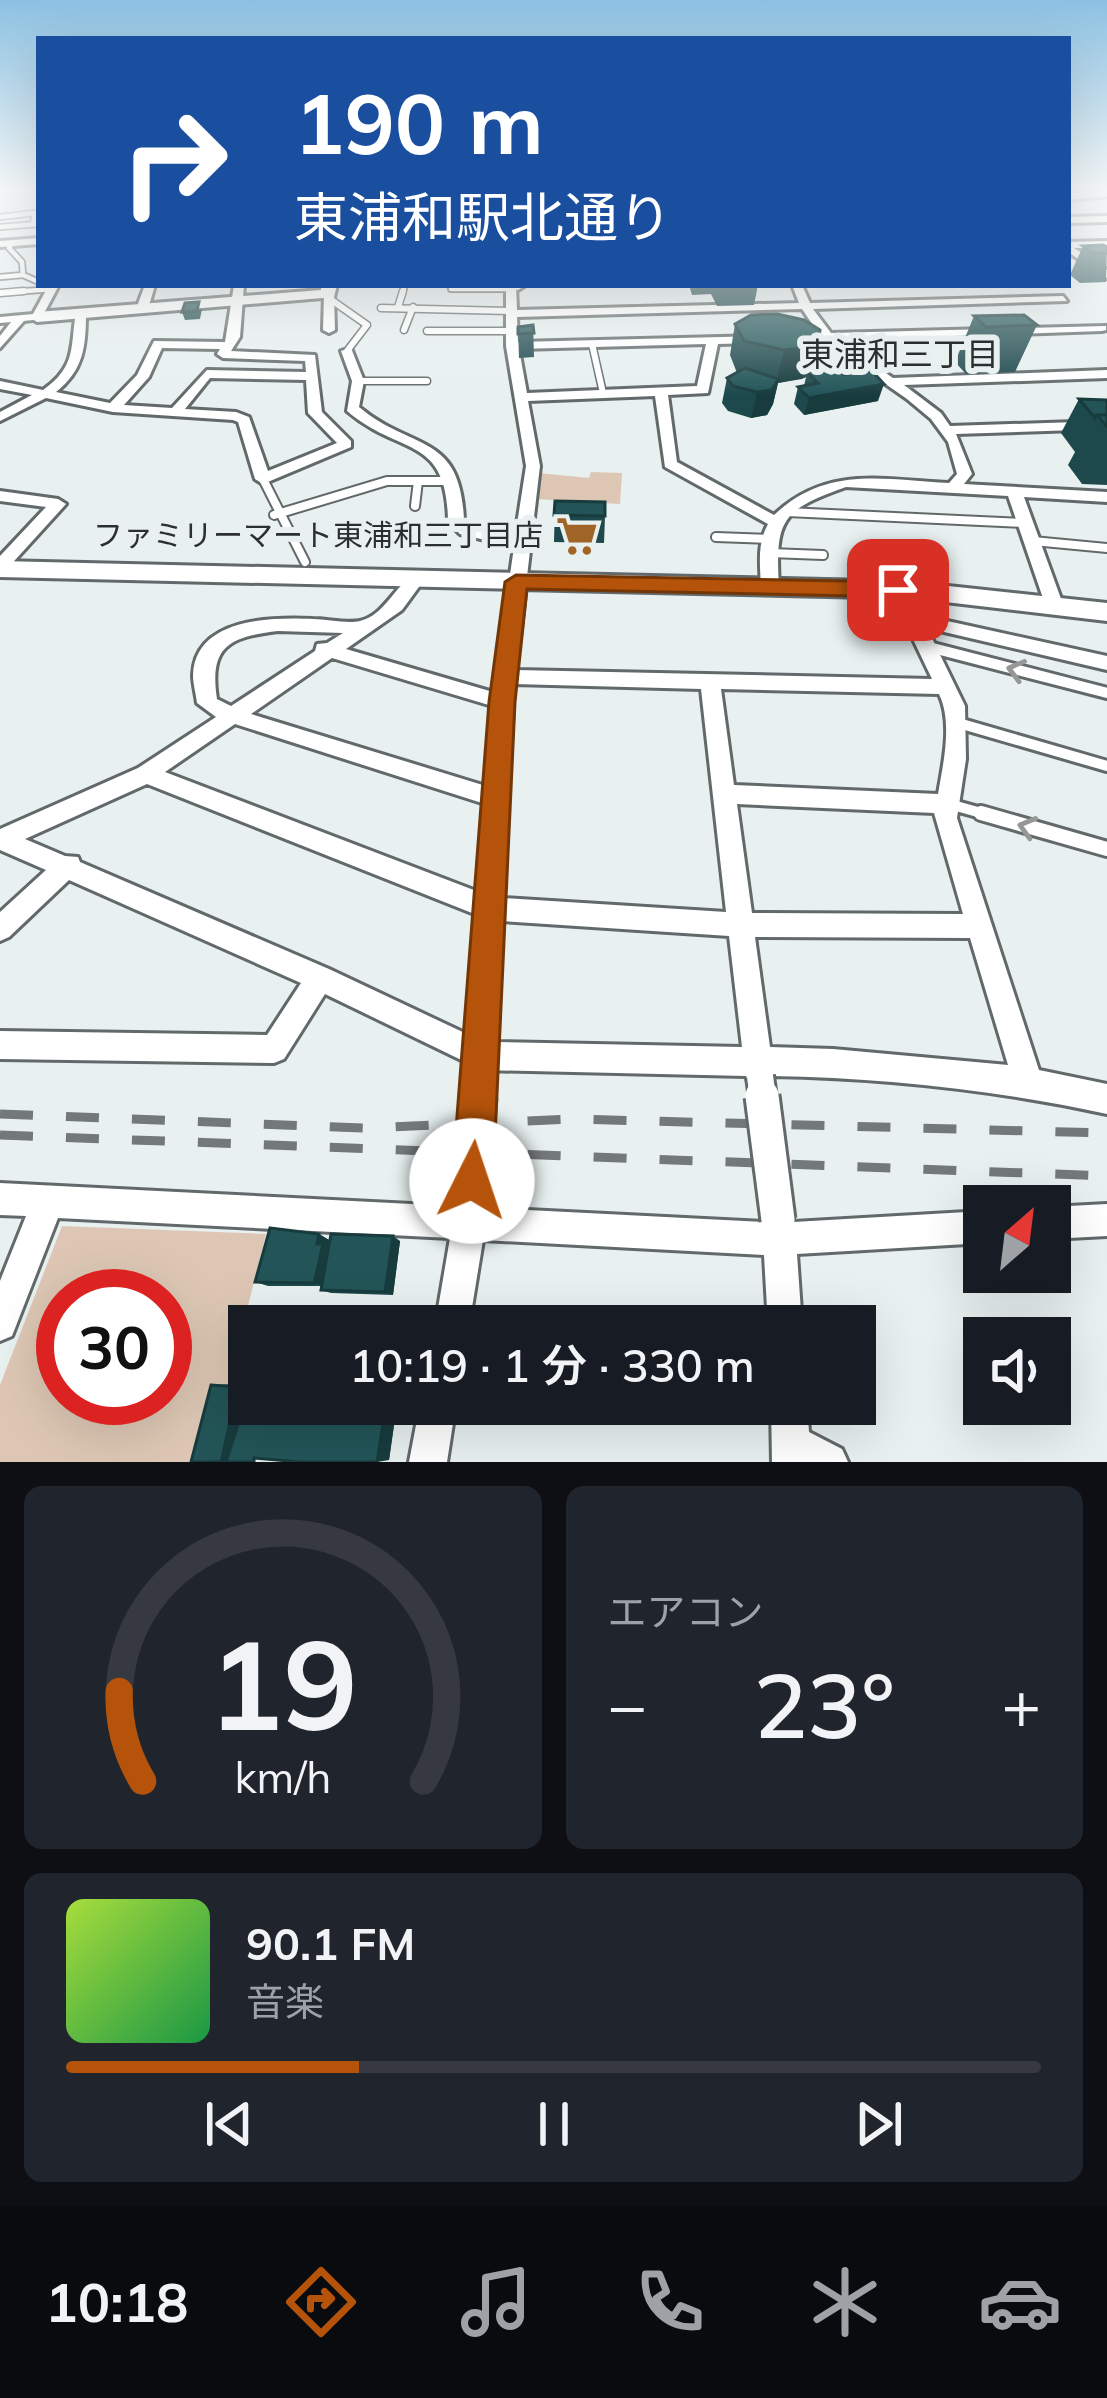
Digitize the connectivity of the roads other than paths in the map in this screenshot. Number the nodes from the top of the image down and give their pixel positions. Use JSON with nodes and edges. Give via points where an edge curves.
{"nodes":[{"id":1,"x":16,"y":259,"type":"joint"},
{"id":2,"x":0,"y":260,"type":"edge"},
{"id":3,"x":1071,"y":271,"type":"edge"},
{"id":4,"x":1104,"y":271,"type":"edge"},
{"id":5,"x":22,"y":275,"type":"junction"},
{"id":6,"x":0,"y":277,"type":"edge"},
{"id":7,"x":36,"y":281,"type":"edge"},
{"id":8,"x":36,"y":288,"type":"edge"},
{"id":9,"x":48,"y":288,"type":"edge"},
{"id":10,"x":149,"y":288,"type":"edge"},
{"id":11,"x":404,"y":288,"type":"dead end"},
{"id":12,"x":797,"y":288,"type":"edge"},
{"id":13,"x":1050,"y":288,"type":"edge"},
{"id":14,"x":451,"y":289,"type":"dead end"},
{"id":15,"x":0,"y":293,"type":"edge"},
{"id":16,"x":238,"y":293,"type":"edge"},
{"id":17,"x":329,"y":293,"type":"edge"},
{"id":18,"x":1063,"y":298,"type":"junction"},
{"id":19,"x":802,"y":306,"type":"junction"},
{"id":20,"x":398,"y":307,"type":"junction"},
{"id":21,"x":381,"y":308,"type":"dead end"},
{"id":22,"x":413,"y":308,"type":"junction"},
{"id":23,"x":142,"y":309,"type":"junction"},
{"id":24,"x":513,"y":309,"type":"edge"},
{"id":25,"x":80,"y":314,"type":"junction"},
{"id":26,"x":29,"y":318,"type":"junction"},
{"id":27,"x":0,"y":320,"type":"edge"},
{"id":28,"x":329,"y":330,"type":"dead end"},
{"id":29,"x":404,"y":330,"type":"dead end"},
{"id":30,"x":427,"y":331,"type":"dead end"},
{"id":31,"x":1104,"y":331,"type":"edge"},
{"id":32,"x":827,"y":337,"type":"junction"},
{"id":33,"x":2,"y":340,"type":"edge"},
{"id":34,"x":713,"y":340,"type":"junction"},
{"id":35,"x":592,"y":344,"type":"junction"},
{"id":36,"x":228,"y":346,"type":"junction"},
{"id":37,"x":347,"y":351,"type":"joint"},
{"id":38,"x":1107,"y":374,"type":"edge"},
{"id":39,"x":313,"y":376,"type":"junction"},
{"id":40,"x":358,"y":381,"type":"junction"},
{"id":41,"x":427,"y":381,"type":"dead end"},
{"id":42,"x":887,"y":382,"type":"junction"},
{"id":43,"x":0,"y":385,"type":"edge"},
{"id":44,"x":661,"y":391,"type":"junction"},
{"id":45,"x":603,"y":393,"type":"junction"},
{"id":46,"x":43,"y":394,"type":"junction"},
{"id":47,"x":521,"y":397,"type":"junction"},
{"id":48,"x":113,"y":408,"type":"junction"},
{"id":49,"x":176,"y":411,"type":"junction"},
{"id":50,"x":0,"y":417,"type":"edge"},
{"id":51,"x":1107,"y":424,"type":"edge"},
{"id":52,"x":950,"y":430,"type":"junction"},
{"id":53,"x":262,"y":479,"type":"junction"},
{"id":54,"x":418,"y":481,"type":"junction"},
{"id":55,"x":452,"y":481,"type":"junction"},
{"id":56,"x":955,"y":486,"type":"junction"},
{"id":57,"x":1015,"y":494,"type":"junction"},
{"id":58,"x":0,"y":496,"type":"edge"},
{"id":59,"x":1107,"y":497,"type":"edge"},
{"id":60,"x":415,"y":506,"type":"dead end"},
{"id":61,"x":274,"y":514,"type":"junction"},
{"id":62,"x":776,"y":532,"type":"junction"},
{"id":63,"x":1029,"y":532,"type":"junction"},
{"id":64,"x":716,"y":537,"type":"dead end"},
{"id":65,"x":522,"y":544,"type":"junction"},
{"id":66,"x":1107,"y":548,"type":"edge"},
{"id":67,"x":823,"y":556,"type":"dead end"},
{"id":68,"x":305,"y":562,"type":"dead end"},
{"id":69,"x":0,"y":567,"type":"edge"},
{"id":70,"x":415,"y":580,"type":"junction"},
{"id":71,"x":516,"y":582,"type":"junction"},
{"id":72,"x":770,"y":587,"type":"junction"},
{"id":73,"x":898,"y":590,"type":"junction"},
{"id":74,"x":1055,"y":607,"type":"junction"},
{"id":75,"x":1107,"y":612,"type":"edge"},
{"id":76,"x":912,"y":619,"type":"junction"},
{"id":77,"x":359,"y":627,"type":"junction"},
{"id":78,"x":926,"y":646,"type":"junction"},
{"id":79,"x":324,"y":650,"type":"junction"},
{"id":80,"x":1107,"y":663,"type":"edge"},
{"id":81,"x":504,"y":677,"type":"junction"},
{"id":82,"x":710,"y":681,"type":"junction"},
{"id":83,"x":946,"y":687,"type":"junction"},
{"id":84,"x":1107,"y":693,"type":"edge"},
{"id":85,"x":502,"y":702,"type":"junction"},
{"id":86,"x":230,"y":715,"type":"junction"},
{"id":87,"x":955,"y":722,"type":"junction"},
{"id":88,"x":1107,"y":766,"type":"edge"},
{"id":89,"x":146,"y":774,"type":"junction"},
{"id":90,"x":725,"y":794,"type":"junction"},
{"id":91,"x":496,"y":798,"type":"junction"},
{"id":92,"x":947,"y":804,"type":"junction"},
{"id":93,"x":1,"y":839,"type":"edge"},
{"id":94,"x":1107,"y":849,"type":"edge"},
{"id":95,"x":70,"y":865,"type":"junction"},
{"id":96,"x":492,"y":909,"type":"junction"},
{"id":97,"x":742,"y":925,"type":"junction"},
{"id":98,"x":979,"y":926,"type":"junction"},
{"id":99,"x":0,"y":929,"type":"edge"},
{"id":100,"x":320,"y":978,"type":"junction"},
{"id":101,"x":0,"y":1045,"type":"edge"},
{"id":102,"x":482,"y":1056,"type":"junction"},
{"id":103,"x":759,"y":1069,"type":"junction"},
{"id":104,"x":1028,"y":1082,"type":"junction"},
{"id":105,"x":1107,"y":1099,"type":"edge"},
{"id":106,"x":0,"y":1199,"type":"edge"},
{"id":107,"x":48,"y":1201,"type":"junction"},
{"id":108,"x":1107,"y":1220,"type":"edge"},
{"id":109,"x":1071,"y":1222,"type":"edge"},
{"id":110,"x":470,"y":1223,"type":"junction"},
{"id":111,"x":963,"y":1227,"type":"edge"},
{"id":112,"x":780,"y":1229,"type":"junction"},
{"id":113,"x":456,"y":1305,"type":"edge"},
{"id":114,"x":784,"y":1305,"type":"edge"},
{"id":115,"x":0,"y":1324,"type":"edge"},
{"id":116,"x":434,"y":1425,"type":"edge"},
{"id":117,"x":791,"y":1452,"type":"edge"},
{"id":118,"x":428,"y":1462,"type":"edge"},
{"id":119,"x":829,"y":1462,"type":"edge"}],
"edges":[{"from":1,"to":2,"type":"lane"},
{"from":1,"to":5,"type":"lane"},
{"from":3,"to":4,"type":"street"},
{"from":5,"to":6,"type":"lane"},
{"from":5,"to":7,"type":"lane"},
{"from":8,"to":15,"type":"lane"},
{"from":9,"to":26,"type":"street"},
{"from":10,"to":23,"type":"street"},
{"from":11,"to":20,"type":"lane"},
{"from":12,"to":19,"type":"street"},
{"from":13,"to":18,"type":"street"},
{"from":14,"to":24,"type":"lane"},
{"from":16,"to":17,"type":"street"},
{"from":16,"to":23,"type":"street"},
{"from":16,"to":36,"type":"street"},
{"from":17,"to":28,"type":"street"},
{"from":17,"to":37,"type":"lane","via":[[367,325]]},
{"from":18,"to":19,"type":"street"},
{"from":18,"to":31,"type":"street"},
{"from":19,"to":24,"type":"street"},
{"from":19,"to":32,"type":"street"},
{"from":20,"to":21,"type":"lane"},
{"from":20,"to":22,"type":"lane"},
{"from":22,"to":24,"type":"lane"},
{"from":22,"to":29,"type":"lane"},
{"from":23,"to":25,"type":"street"},
{"from":24,"to":30,"type":"lane"},
{"from":24,"to":35,"type":"street"},
{"from":24,"to":47,"type":"street"},
{"from":25,"to":26,"type":"street"},
{"from":25,"to":46,"type":"street","via":[[82,351],[71,376]]},
{"from":26,"to":27,"type":"street"},
{"from":26,"to":33,"type":"street"},
{"from":31,"to":32,"type":"street"},
{"from":32,"to":34,"type":"street"},
{"from":32,"to":42,"type":"street"},
{"from":34,"to":35,"type":"street"},
{"from":34,"to":44,"type":"street","via":[[703,390]]},
{"from":35,"to":45,"type":"lane"},
{"from":36,"to":39,"type":"street","via":[[223,354],[311,358]]},
{"from":36,"to":48,"type":"street","via":[[158,344],[143,377]]},
{"from":37,"to":40,"type":"street"},
{"from":38,"to":42,"type":"street"},
{"from":39,"to":49,"type":"street","via":[[207,374]]},
{"from":39,"to":53,"type":"street","via":[[315,413],[346,444]]},
{"from":40,"to":41,"type":"lane"},
{"from":40,"to":55,"type":"street","via":[[358,416],[422,444]]},
{"from":42,"to":52,"type":"street","via":[[929,404]]},
{"from":43,"to":46,"type":"street"},
{"from":44,"to":45,"type":"street"},
{"from":44,"to":62,"type":"street","via":[[670,464]]},
{"from":45,"to":47,"type":"street"},
{"from":46,"to":48,"type":"street"},
{"from":46,"to":50,"type":"street"},
{"from":47,"to":65,"type":"street","via":[[533,466]]},
{"from":48,"to":49,"type":"street"},
{"from":49,"to":53,"type":"street","via":[[244,420]]},
{"from":51,"to":52,"type":"street"},
{"from":52,"to":56,"type":"street","via":[[965,474]]},
{"from":53,"to":61,"type":"lane"},
{"from":54,"to":55,"type":"lane"},
{"from":54,"to":60,"type":"lane"},
{"from":54,"to":61,"type":"lane"},
{"from":55,"to":65,"type":"street","via":[[456,521],[466,531]]},
{"from":56,"to":57,"type":"street"},
{"from":56,"to":62,"type":"street","via":[[845,482],[815,492]]},
{"from":57,"to":59,"type":"street"},
{"from":57,"to":63,"type":"street"},
{"from":58,"to":69,"type":"street","via":[[58,504]]},
{"from":61,"to":68,"type":"lane"},
{"from":62,"to":63,"type":"lane"},
{"from":62,"to":64,"type":"lane"},
{"from":62,"to":67,"type":"lane"},
{"from":62,"to":72,"type":"street"},
{"from":63,"to":66,"type":"lane"},
{"from":63,"to":74,"type":"street"},
{"from":65,"to":71,"type":"street"},
{"from":69,"to":70,"type":"street"},
{"from":70,"to":71,"type":"street"},
{"from":70,"to":77,"type":"street","via":[[395,606]]},
{"from":71,"to":72,"type":"street"},
{"from":71,"to":81,"type":"street"},
{"from":72,"to":73,"type":"street"},
{"from":73,"to":74,"type":"street"},
{"from":73,"to":76,"type":"street"},
{"from":74,"to":75,"type":"street"},
{"from":76,"to":78,"type":"street"},
{"from":76,"to":80,"type":"street"},
{"from":77,"to":79,"type":"street"},
{"from":77,"to":86,"type":"street","via":[[249,624],[226,638],[199,675],[207,703]]},
{"from":78,"to":83,"type":"street"},
{"from":84,"to":78,"type":"lane","one_way":true},
{"from":79,"to":85,"type":"street"},
{"from":79,"to":86,"type":"street"},
{"from":81,"to":82,"type":"street"},
{"from":81,"to":85,"type":"street"},
{"from":82,"to":83,"type":"street"},
{"from":82,"to":90,"type":"street"},
{"from":83,"to":87,"type":"street"},
{"from":85,"to":91,"type":"street"},
{"from":86,"to":89,"type":"street"},
{"from":86,"to":91,"type":"street"},
{"from":87,"to":88,"type":"lane"},
{"from":87,"to":92,"type":"street"},
{"from":89,"to":93,"type":"street"},
{"from":89,"to":96,"type":"street"},
{"from":90,"to":92,"type":"street"},
{"from":90,"to":97,"type":"street"},
{"from":91,"to":96,"type":"street"},
{"from":94,"to":92,"type":"lane","one_way":true},
{"from":92,"to":98,"type":"street"},
{"from":93,"to":95,"type":"street"},
{"from":95,"to":99,"type":"street"},
{"from":95,"to":100,"type":"street"},
{"from":96,"to":97,"type":"street"},
{"from":96,"to":102,"type":"street"},
{"from":97,"to":98,"type":"street"},
{"from":97,"to":103,"type":"street"},
{"from":98,"to":104,"type":"street"},
{"from":100,"to":101,"type":"street","via":[[274,1049]]},
{"from":100,"to":102,"type":"street"},
{"from":102,"to":103,"type":"street"},
{"from":102,"to":110,"type":"street","bridge":true},
{"from":103,"to":104,"type":"street","via":[[833,1063]]},
{"from":103,"to":112,"type":"street","bridge":true},
{"from":104,"to":105,"type":"street"},
{"from":106,"to":107,"type":"street"},
{"from":107,"to":110,"type":"street"},
{"from":107,"to":115,"type":"street"},
{"from":108,"to":109,"type":"street"},
{"from":110,"to":112,"type":"street"},
{"from":110,"to":113,"type":"street"},
{"from":111,"to":112,"type":"street"},
{"from":112,"to":114,"type":"street"},
{"from":116,"to":118,"type":"street"},
{"from":117,"to":119,"type":"street"}]}
